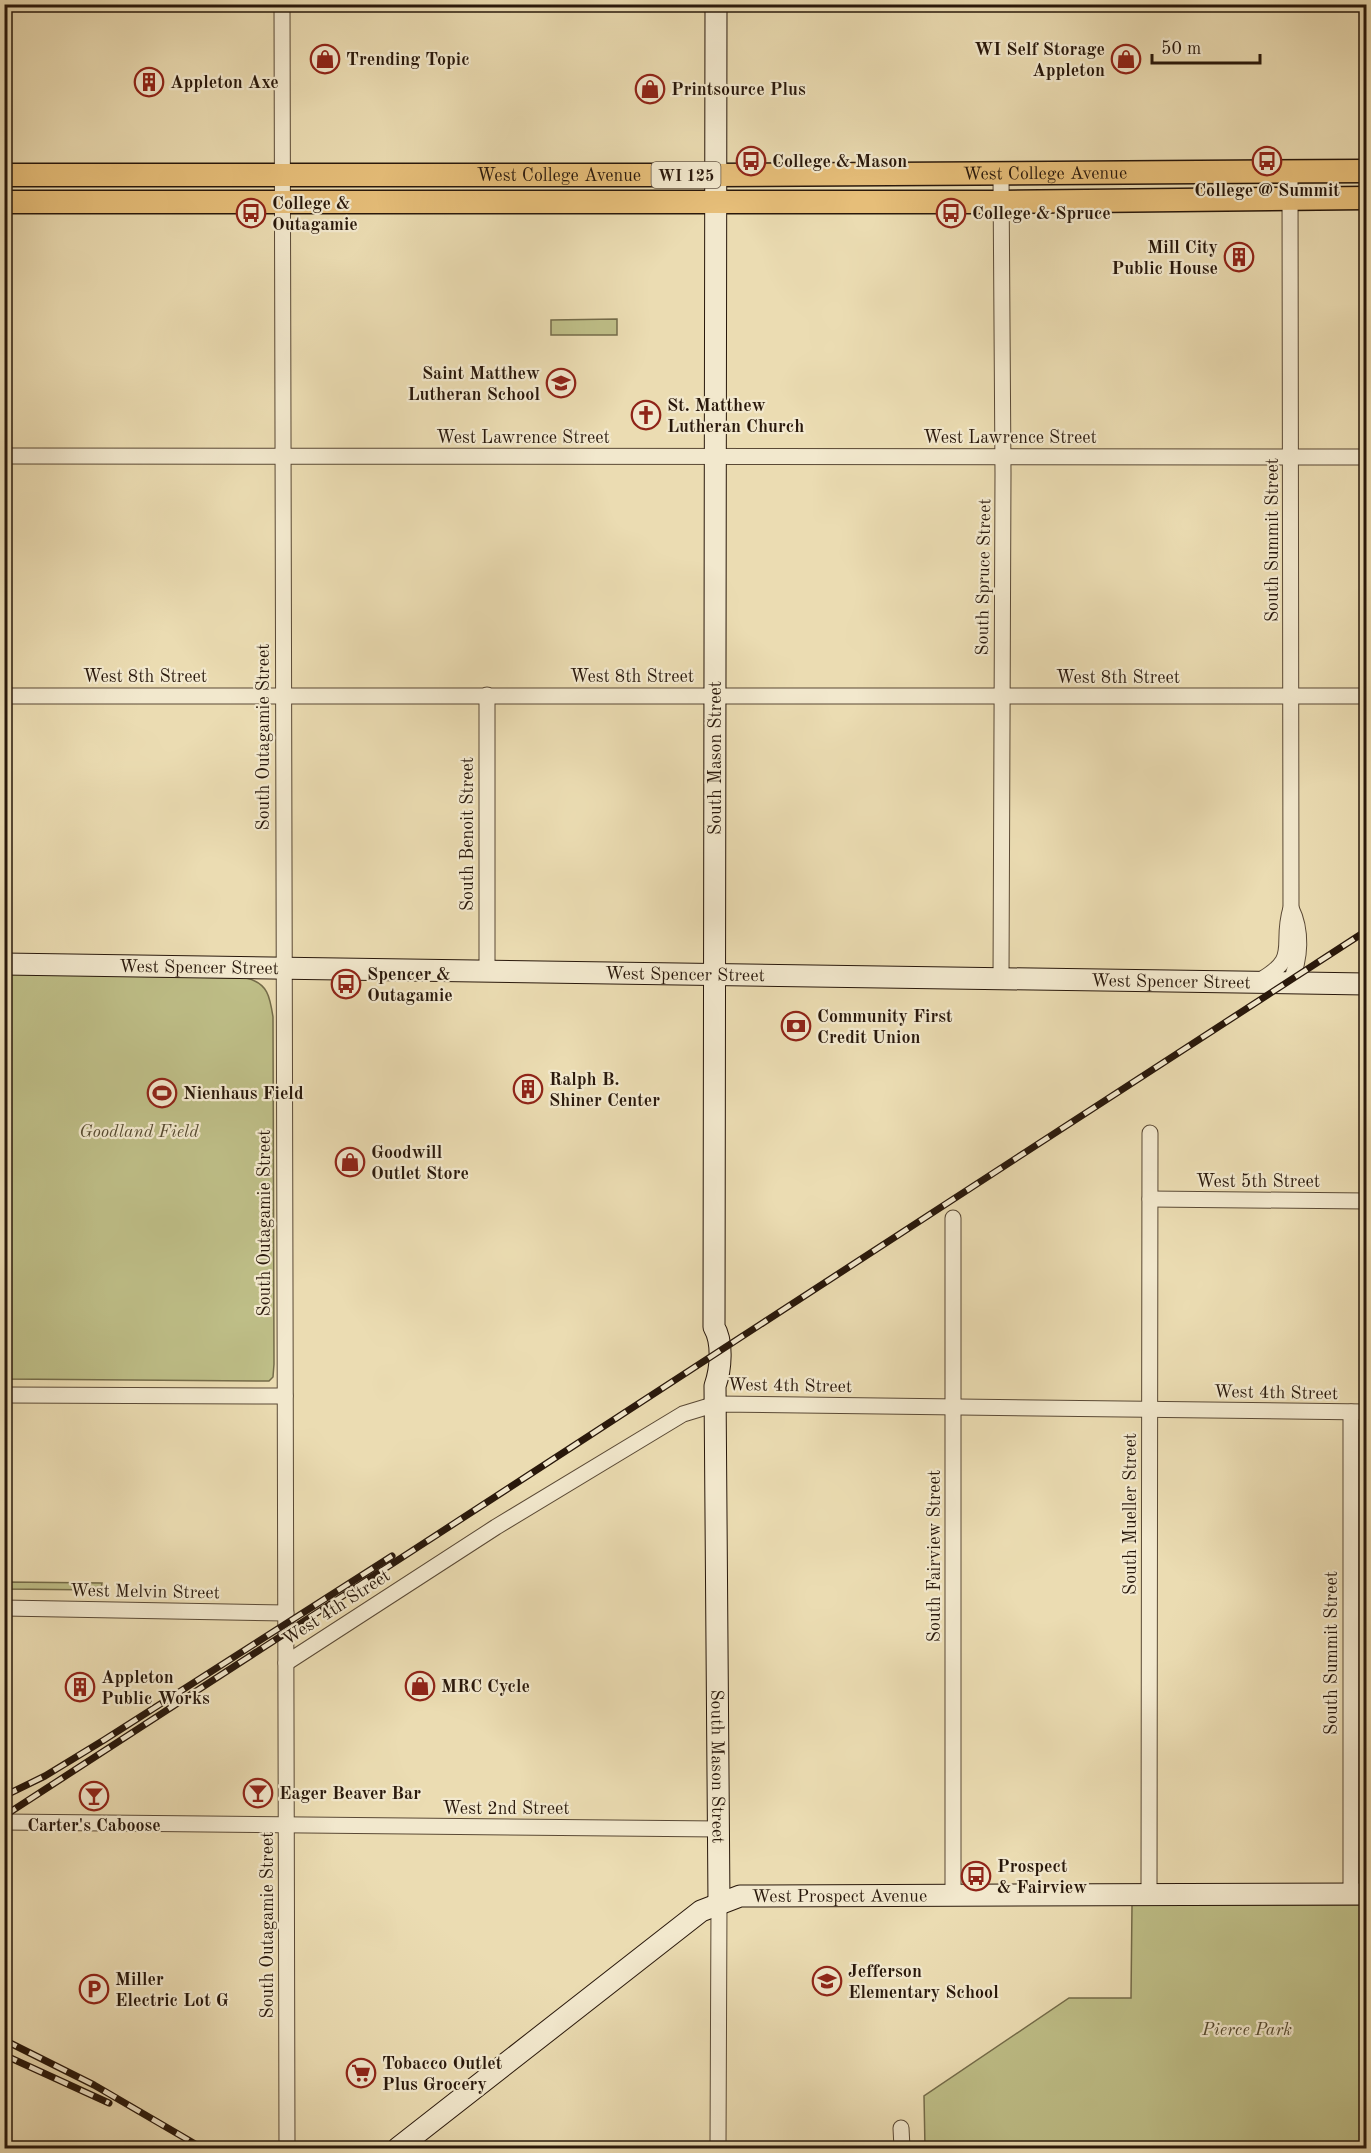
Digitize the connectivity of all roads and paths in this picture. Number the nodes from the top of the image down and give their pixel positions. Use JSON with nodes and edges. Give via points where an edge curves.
{"nodes":[{"id":1,"x":282,"y":4,"type":"edge"},
{"id":2,"x":716,"y":4,"type":"edge"},
{"id":3,"x":1366,"y":171,"type":"edge"},
{"id":4,"x":1290,"y":172,"type":"junction"},
{"id":5,"x":1001,"y":174,"type":"junction"},
{"id":6,"x":4,"y":175,"type":"edge"},
{"id":7,"x":281,"y":189,"type":"junction"},
{"id":8,"x":716,"y":189,"type":"junction"},
{"id":9,"x":1366,"y":198,"type":"edge"},
{"id":10,"x":1290,"y":199,"type":"junction"},
{"id":11,"x":4,"y":202,"type":"edge"},
{"id":12,"x":1001,"y":202,"type":"junction"},
{"id":13,"x":4,"y":456,"type":"edge"},
{"id":14,"x":282,"y":456,"type":"junction"},
{"id":15,"x":715,"y":456,"type":"junction"},
{"id":16,"x":1291,"y":456,"type":"junction"},
{"id":17,"x":1003,"y":457,"type":"junction"},
{"id":18,"x":1366,"y":457,"type":"edge"},
{"id":19,"x":283,"y":695,"type":"junction"},
{"id":20,"x":487,"y":695,"type":"junction"},
{"id":21,"x":4,"y":696,"type":"edge"},
{"id":22,"x":714,"y":696,"type":"junction"},
{"id":23,"x":1001,"y":696,"type":"junction"},
{"id":24,"x":1291,"y":696,"type":"junction"},
{"id":25,"x":1366,"y":696,"type":"edge"},
{"id":26,"x":1291,"y":908,"type":"junction"},
{"id":27,"x":4,"y":964,"type":"edge"},
{"id":28,"x":283,"y":969,"type":"junction"},
{"id":29,"x":487,"y":972,"type":"junction"},
{"id":30,"x":717,"y":976,"type":"junction"},
{"id":31,"x":1001,"y":980,"type":"junction"},
{"id":32,"x":1257,"y":982,"type":"junction"},
{"id":33,"x":1290,"y":982,"type":"junction"},
{"id":34,"x":1366,"y":984,"type":"edge"},
{"id":35,"x":1150,"y":1133,"type":"dead end"},
{"id":36,"x":1150,"y":1199,"type":"junction"},
{"id":37,"x":1366,"y":1201,"type":"edge"},
{"id":38,"x":953,"y":1218,"type":"dead end"},
{"id":39,"x":4,"y":1395,"type":"edge"},
{"id":40,"x":715,"y":1395,"type":"junction"},
{"id":41,"x":285,"y":1396,"type":"junction"},
{"id":42,"x":953,"y":1407,"type":"junction"},
{"id":43,"x":1150,"y":1410,"type":"junction"},
{"id":44,"x":1351,"y":1412,"type":"junction"},
{"id":45,"x":1366,"y":1412,"type":"edge"},
{"id":46,"x":4,"y":1608,"type":"edge"},
{"id":47,"x":286,"y":1612,"type":"junction"},
{"id":48,"x":286,"y":1663,"type":"junction"},
{"id":49,"x":4,"y":1822,"type":"edge"},
{"id":50,"x":286,"y":1826,"type":"junction"},
{"id":51,"x":719,"y":1829,"type":"junction"},
{"id":52,"x":953,"y":1894,"type":"junction"},
{"id":53,"x":1149,"y":1894,"type":"junction"},
{"id":54,"x":1359,"y":1894,"type":"edge"},
{"id":55,"x":719,"y":1903,"type":"junction"},
{"id":56,"x":901,"y":2127,"type":"dead end"},
{"id":57,"x":287,"y":2148,"type":"edge"},
{"id":58,"x":398,"y":2148,"type":"edge"},
{"id":59,"x":718,"y":2148,"type":"edge"},
{"id":60,"x":902,"y":2148,"type":"edge"}],
"edges":[{"from":1,"to":7,"type":"street","name":"South Outagamie Street"},
{"from":2,"to":8,"type":"main road","name":"South Mason Street"},
{"from":3,"to":4,"type":"main road","name":"West College Avenue","number":"WI 125"},
{"from":4,"to":5,"type":"main road","name":"West College Avenue","number":"WI 125"},
{"from":4,"to":10,"type":"street","name":"South Summit Street"},
{"from":5,"to":8,"type":"main road","name":"West College Avenue","number":"WI 125"},
{"from":5,"to":12,"type":"street","name":"South Spruce Street"},
{"from":6,"to":7,"type":"main road","name":"West College Avenue","number":"WI 125"},
{"from":7,"to":8,"type":"main road","name":"West College Avenue","number":"WI 125"},
{"from":7,"to":11,"type":"main road","name":"West College Avenue","number":"WI 125"},
{"from":7,"to":14,"type":"street","name":"South Outagamie Street"},
{"from":8,"to":12,"type":"main road","name":"West College Avenue","number":"WI 125"},
{"from":8,"to":15,"type":"main road","name":"South Mason Street"},
{"from":9,"to":10,"type":"main road","name":"West College Avenue","number":"WI 125"},
{"from":10,"to":12,"type":"main road","name":"West College Avenue","number":"WI 125"},
{"from":10,"to":16,"type":"street","name":"South Summit Street"},
{"from":12,"to":17,"type":"street","name":"South Spruce Street"},
{"from":13,"to":14,"type":"street","name":"West Lawrence Street"},
{"from":14,"to":15,"type":"street","name":"West Lawrence Street"},
{"from":14,"to":19,"type":"street","name":"South Outagamie Street"},
{"from":15,"to":17,"type":"street","name":"West Lawrence Street"},
{"from":15,"to":22,"type":"main road","name":"South Mason Street"},
{"from":16,"to":17,"type":"street","name":"West Lawrence Street"},
{"from":16,"to":18,"type":"street","name":"West Lawrence Street"},
{"from":16,"to":24,"type":"street","name":"South Summit Street"},
{"from":17,"to":23,"type":"street","name":"South Spruce Street"},
{"from":19,"to":20,"type":"street","name":"West 8th Street"},
{"from":19,"to":21,"type":"street","name":"West 8th Street"},
{"from":19,"to":28,"type":"street","name":"South Outagamie Street"},
{"from":20,"to":22,"type":"street","name":"West 8th Street"},
{"from":20,"to":29,"type":"street","name":"South Benoit Street"},
{"from":22,"to":23,"type":"street","name":"West 8th Street"},
{"from":22,"to":30,"type":"main road","name":"South Mason Street"},
{"from":23,"to":24,"type":"street","name":"West 8th Street"},
{"from":23,"to":31,"type":"street","name":"South Spruce Street"},
{"from":24,"to":25,"type":"street","name":"West 8th Street"},
{"from":24,"to":26,"type":"street","name":"South Summit Street"},
{"from":26,"to":32,"type":"street","name":"South Summit Street","via":[[1284,963]]},
{"from":26,"to":33,"type":"street","name":"South Summit Street","via":[[1297,920],[1298,955],[1297,969]]},
{"from":27,"to":28,"type":"main road","name":"West Spencer Street"},
{"from":28,"to":29,"type":"main road","name":"West Spencer Street"},
{"from":28,"to":41,"type":"street","name":"South Outagamie Street"},
{"from":29,"to":30,"type":"main road","name":"West Spencer Street"},
{"from":30,"to":31,"type":"main road","name":"West Spencer Street"},
{"from":30,"to":40,"type":"main road","name":"South Mason Street","via":[[714,1327],[707,1336],[708,1373]]},
{"from":31,"to":32,"type":"main road","name":"West Spencer Street"},
{"from":32,"to":33,"type":"main road","name":"West Spencer Street"},
{"from":33,"to":34,"type":"main road","name":"West Spencer Street"},
{"from":35,"to":36,"type":"street","name":"South Mueller Street"},
{"from":36,"to":37,"type":"street","name":"West 5th Street"},
{"from":36,"to":43,"type":"street","name":"South Mueller Street"},
{"from":38,"to":42,"type":"street","name":"South Fairview Street"},
{"from":39,"to":41,"type":"street"},
{"from":40,"to":42,"type":"street","name":"West 4th Street"},
{"from":40,"to":48,"type":"street","name":"West 4th Street","via":[[496,1527]]},
{"from":40,"to":51,"type":"main road","name":"South Mason Street"},
{"from":41,"to":47,"type":"street","name":"South Outagamie Street"},
{"from":42,"to":43,"type":"street","name":"West 4th Street"},
{"from":42,"to":52,"type":"street","name":"South Fairview Street"},
{"from":43,"to":44,"type":"street","name":"West 4th Street"},
{"from":43,"to":53,"type":"street","name":"South Mueller Street"},
{"from":44,"to":45,"type":"street","name":"West 4th Street"},
{"from":44,"to":54,"type":"street","name":"South Summit Street"},
{"from":46,"to":47,"type":"street","name":"West Melvin Street"},
{"from":47,"to":48,"type":"street","name":"South Outagamie Street"},
{"from":48,"to":50,"type":"street","name":"South Outagamie Street"},
{"from":49,"to":50,"type":"street","name":"West 2nd Street"},
{"from":50,"to":51,"type":"street","name":"West 2nd Street"},
{"from":50,"to":57,"type":"street","name":"South Outagamie Street"},
{"from":51,"to":55,"type":"main road","name":"South Mason Street"},
{"from":52,"to":53,"type":"main road","name":"West Prospect Avenue"},
{"from":52,"to":55,"type":"main road","name":"West Prospect Avenue","via":[[750,1895]]},
{"from":53,"to":54,"type":"main road","name":"West Prospect Avenue"},
{"from":55,"to":58,"type":"main road","name":"West Prospect Avenue","via":[[701,1911]]},
{"from":55,"to":59,"type":"street","name":"South Mason Street"},
{"from":56,"to":60,"type":"street"}]}
